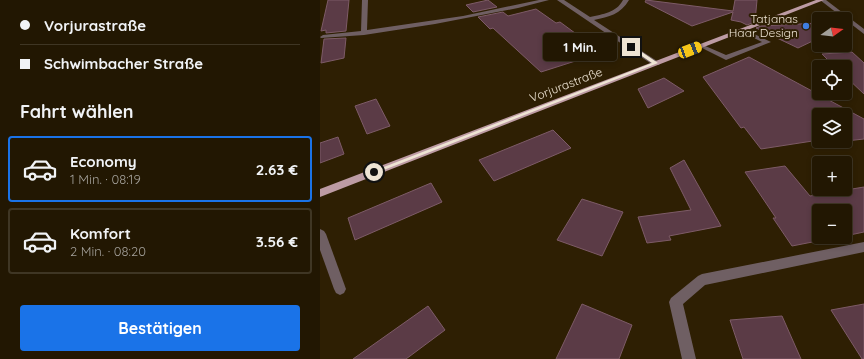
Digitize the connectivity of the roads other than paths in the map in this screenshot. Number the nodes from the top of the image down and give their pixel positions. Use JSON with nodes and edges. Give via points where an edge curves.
{"nodes":[{"id":1,"x":365,"y":0,"type":"edge"},
{"id":2,"x":546,"y":0,"type":"edge"},
{"id":3,"x":560,"y":0,"type":"edge"},
{"id":4,"x":626,"y":0,"type":"edge"},
{"id":5,"x":822,"y":0,"type":"edge"},
{"id":6,"x":588,"y":19,"type":"junction"},
{"id":7,"x":742,"y":30,"type":"junction"},
{"id":8,"x":864,"y":32,"type":"edge"},
{"id":9,"x":364,"y":33,"type":"junction"},
{"id":10,"x":323,"y":37,"type":"dead end"},
{"id":11,"x":702,"y":46,"type":"junction"},
{"id":12,"x":656,"y":63,"type":"junction"},
{"id":13,"x":320,"y":193,"type":"edge"},
{"id":14,"x":320,"y":234,"type":"edge"},
{"id":15,"x":864,"y":247,"type":"edge"},
{"id":16,"x":340,"y":289,"type":"dead end"},
{"id":17,"x":689,"y":359,"type":"edge"}],
"edges":[{"from":1,"to":9,"type":"street"},
{"from":2,"to":9,"type":"street","via":[[472,17]]},
{"from":3,"to":6,"type":"street"},
{"from":4,"to":6,"type":"street","via":[[618,11]]},
{"from":5,"to":7,"type":"main road","name":"Vorjurastraße"},
{"from":5,"to":8,"type":"street"},
{"from":6,"to":12,"type":"street"},
{"from":7,"to":11,"type":"main road","name":"Vorjurastraße"},
{"from":7,"to":11,"type":"street","via":[[768,42],[726,58]]},
{"from":9,"to":10,"type":"street"},
{"from":11,"to":12,"type":"main road","name":"Vorjurastraße"},
{"from":12,"to":13,"type":"main road","name":"Vorjurastraße"},
{"from":14,"to":16,"type":"street"},
{"from":15,"to":17,"type":"street","via":[[702,280],[676,302]]}]}
